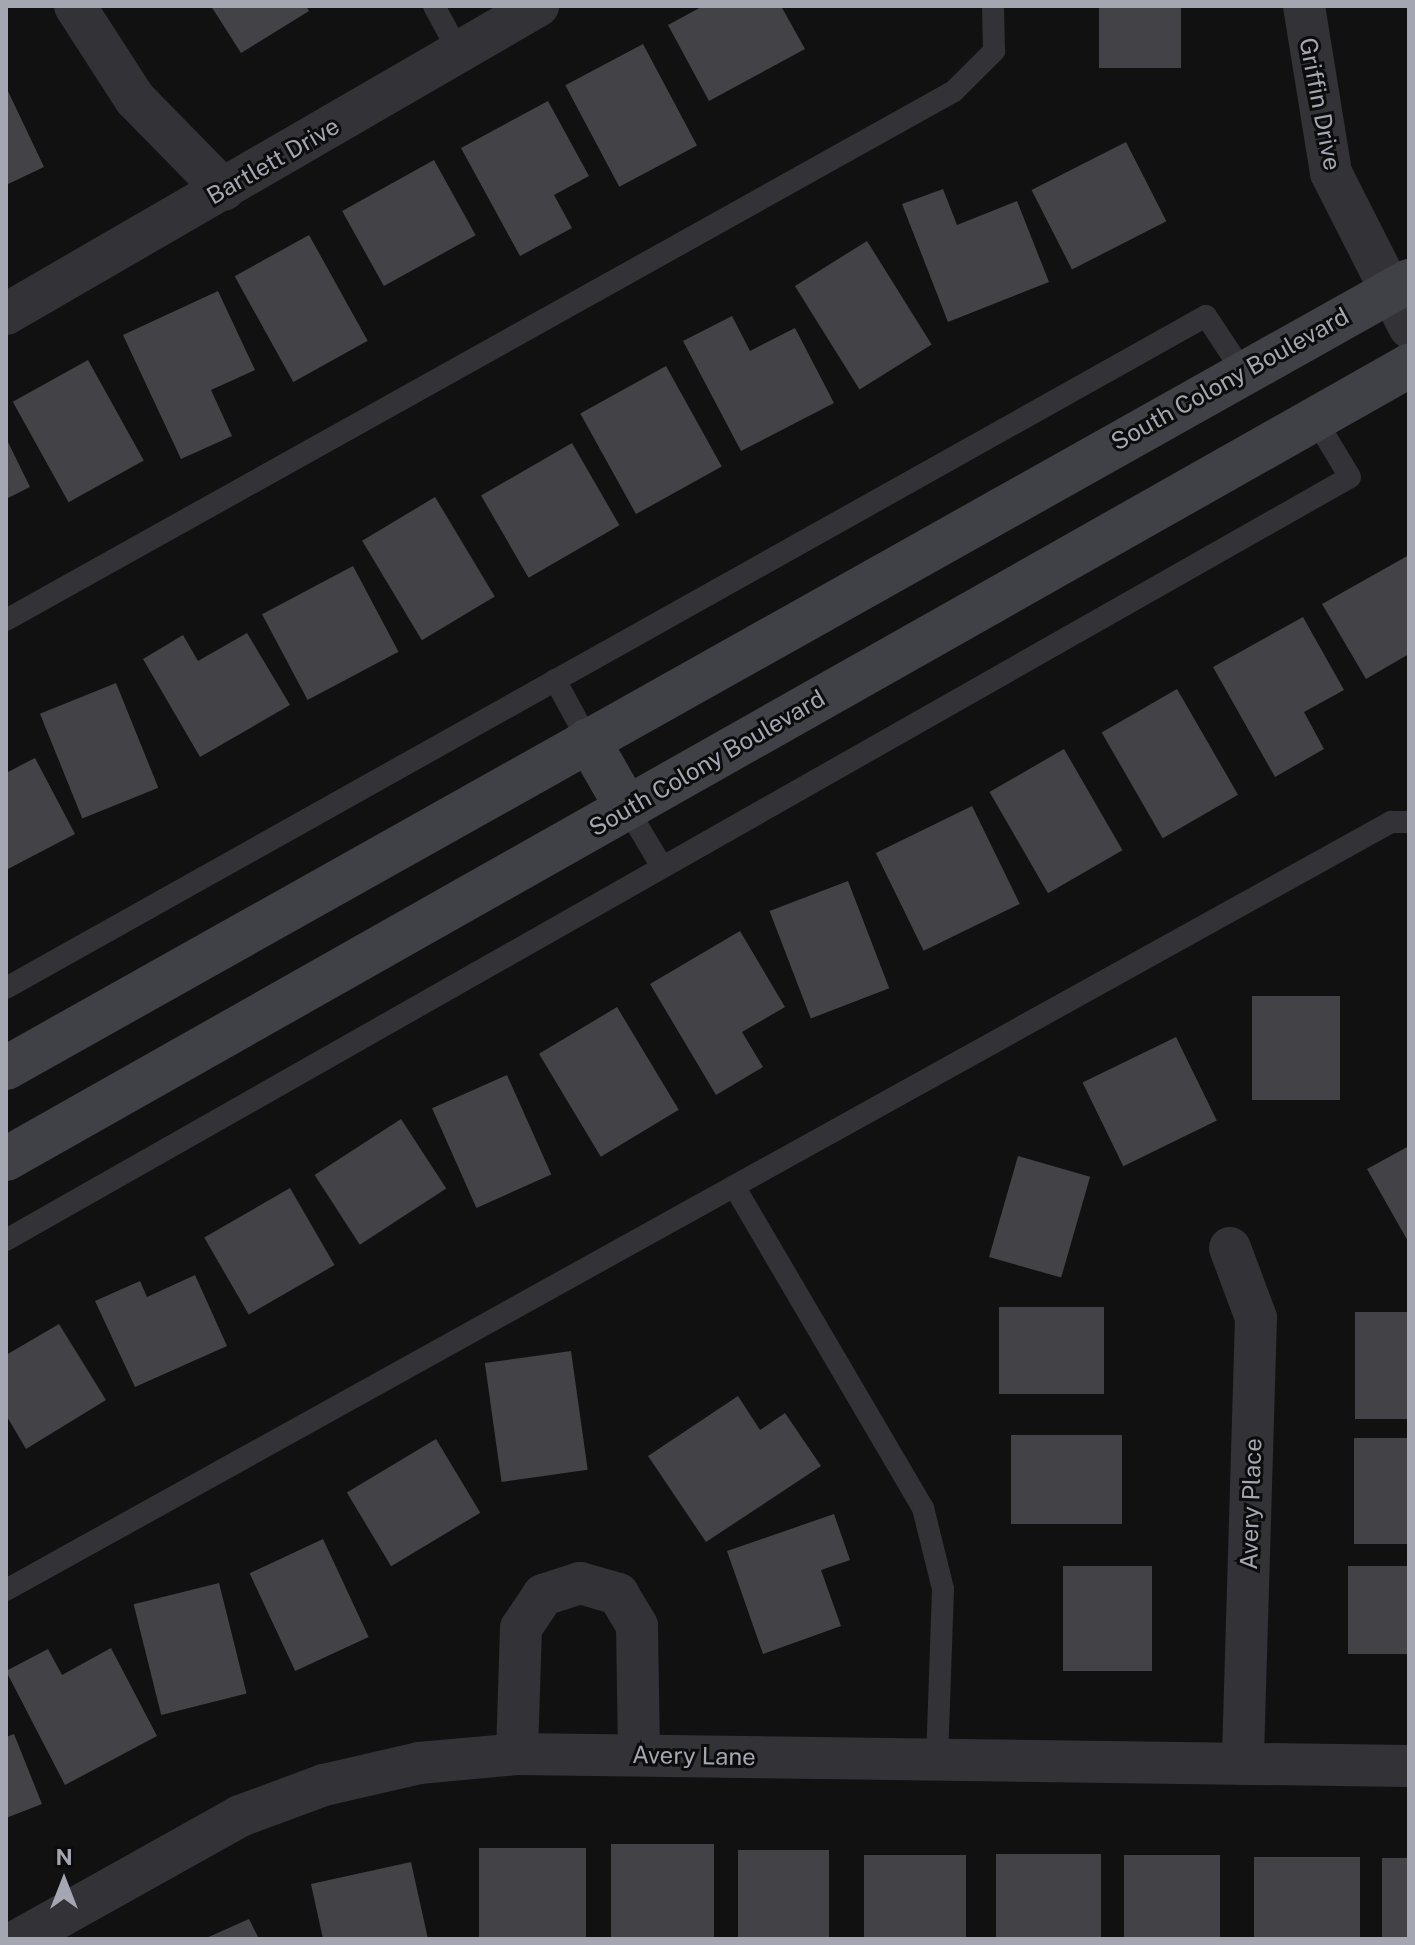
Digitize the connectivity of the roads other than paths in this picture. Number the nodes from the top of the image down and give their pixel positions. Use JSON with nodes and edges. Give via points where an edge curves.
{"nodes":[{"id":1,"x":75,"y":6,"type":"edge"},
{"id":2,"x":434,"y":6,"type":"edge"},
{"id":3,"x":538,"y":6,"type":"edge"},
{"id":4,"x":993,"y":6,"type":"edge"},
{"id":5,"x":1304,"y":6,"type":"edge"},
{"id":6,"x":459,"y":52,"type":"junction"},
{"id":7,"x":224,"y":190,"type":"junction"},
{"id":8,"x":1402,"y":299,"type":"edge"},
{"id":9,"x":6,"y":314,"type":"edge"},
{"id":10,"x":1409,"y":366,"type":"edge"},
{"id":11,"x":1243,"y":372,"type":"junction"},
{"id":12,"x":1315,"y":419,"type":"junction"},
{"id":13,"x":6,"y":620,"type":"edge"},
{"id":14,"x":555,"y":680,"type":"junction"},
{"id":15,"x":588,"y":740,"type":"junction"},
{"id":16,"x":627,"y":808,"type":"junction"},
{"id":17,"x":1409,"y":822,"type":"edge"},
{"id":18,"x":662,"y":867,"type":"junction"},
{"id":19,"x":6,"y":988,"type":"edge"},
{"id":20,"x":6,"y":1068,"type":"edge"},
{"id":21,"x":6,"y":1159,"type":"edge"},
{"id":22,"x":734,"y":1186,"type":"junction"},
{"id":23,"x":6,"y":1240,"type":"edge"},
{"id":24,"x":1230,"y":1248,"type":"dead end"},
{"id":25,"x":6,"y":1590,"type":"edge"},
{"id":26,"x":517,"y":1754,"type":"junction"},
{"id":27,"x":639,"y":1754,"type":"junction"},
{"id":28,"x":937,"y":1762,"type":"junction"},
{"id":29,"x":1243,"y":1764,"type":"junction"},
{"id":30,"x":1409,"y":1766,"type":"edge"},
{"id":31,"x":20,"y":1939,"type":"edge"}],
"edges":[{"from":1,"to":7,"type":"street","via":[[135,99]]},
{"from":2,"to":6,"type":"lane"},
{"from":3,"to":6,"type":"street","name":"Bartlett Drive"},
{"from":4,"to":13,"type":"lane","via":[[994,51],[954,91]]},
{"from":5,"to":8,"type":"street","name":"Griffin Drive","via":[[1331,173]]},
{"from":6,"to":7,"type":"street","name":"Bartlett Drive"},
{"from":7,"to":9,"type":"street","name":"Bartlett Drive"},
{"from":8,"to":11,"type":"main road","name":"South Colony Boulevard"},
{"from":10,"to":12,"type":"main road","name":"South Colony Boulevard"},
{"from":11,"to":14,"type":"lane","via":[[1206,316]]},
{"from":11,"to":15,"type":"main road","name":"South Colony Boulevard"},
{"from":12,"to":16,"type":"main road","name":"South Colony Boulevard"},
{"from":12,"to":18,"type":"lane","via":[[1350,477]]},
{"from":14,"to":15,"type":"lane"},
{"from":14,"to":19,"type":"lane"},
{"from":15,"to":16,"type":"main road"},
{"from":15,"to":20,"type":"main road","name":"South Colony Boulevard"},
{"from":16,"to":18,"type":"lane"},
{"from":16,"to":21,"type":"main road","name":"South Colony Boulevard"},
{"from":17,"to":22,"type":"lane","via":[[1391,822]]},
{"from":18,"to":23,"type":"lane"},
{"from":22,"to":25,"type":"lane"},
{"from":22,"to":28,"type":"lane","via":[[923,1508],[943,1589]]},
{"from":24,"to":29,"type":"street","name":"Avery Place","via":[[1256,1318]]},
{"from":26,"to":27,"type":"street","name":"Avery Lane"},
{"from":26,"to":27,"type":"street","via":[[521,1628],[543,1595],[580,1583],[618,1594],[637,1626]]},
{"from":26,"to":31,"type":"street","name":"Avery Lane","via":[[419,1763],[324,1785],[168,1852]]},
{"from":27,"to":28,"type":"street","name":"Avery Lane"},
{"from":28,"to":29,"type":"street","name":"Avery Lane"},
{"from":29,"to":30,"type":"street","name":"Avery Lane"}]}
